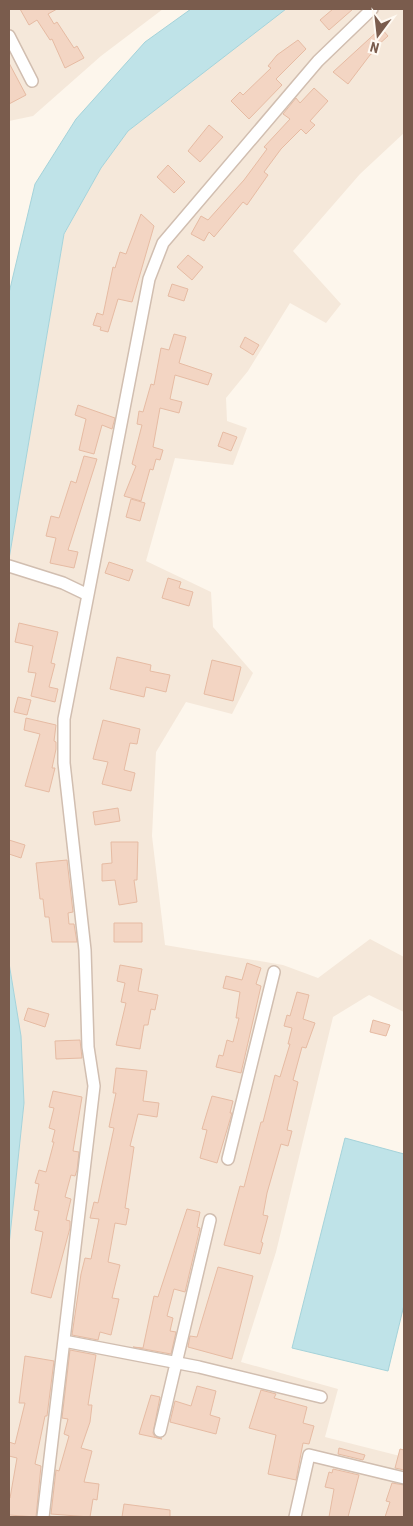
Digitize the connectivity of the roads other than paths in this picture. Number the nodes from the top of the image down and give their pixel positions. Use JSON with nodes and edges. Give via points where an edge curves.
{"nodes":[{"id":1,"x":372,"y":9,"type":"edge"},
{"id":2,"x":9,"y":36,"type":"edge"},
{"id":3,"x":32,"y":81,"type":"dead end"},
{"id":4,"x":9,"y":566,"type":"edge"},
{"id":5,"x":86,"y":594,"type":"junction"},
{"id":6,"x":274,"y":972,"type":"dead end"},
{"id":7,"x":228,"y":1159,"type":"dead end"},
{"id":8,"x":210,"y":1220,"type":"dead end"},
{"id":9,"x":64,"y":1341,"type":"junction"},
{"id":10,"x":178,"y":1363,"type":"junction"},
{"id":11,"x":321,"y":1397,"type":"dead end"},
{"id":12,"x":160,"y":1431,"type":"dead end"},
{"id":13,"x":404,"y":1478,"type":"edge"},
{"id":14,"x":42,"y":1517,"type":"edge"},
{"id":15,"x":295,"y":1517,"type":"edge"}],
"edges":[{"from":1,"to":5,"type":"street","via":[[318,61],[163,243],[149,279]]},
{"from":2,"to":3,"type":"street"},
{"from":4,"to":5,"type":"street"},
{"from":5,"to":9,"type":"street","via":[[64,719],[64,763],[85,950],[88,1046],[94,1086]]},
{"from":6,"to":7,"type":"street"},
{"from":8,"to":10,"type":"street"},
{"from":9,"to":10,"type":"street"},
{"from":9,"to":14,"type":"street"},
{"from":10,"to":11,"type":"street"},
{"from":10,"to":12,"type":"street"},
{"from":13,"to":15,"type":"street","via":[[309,1455]]}]}
